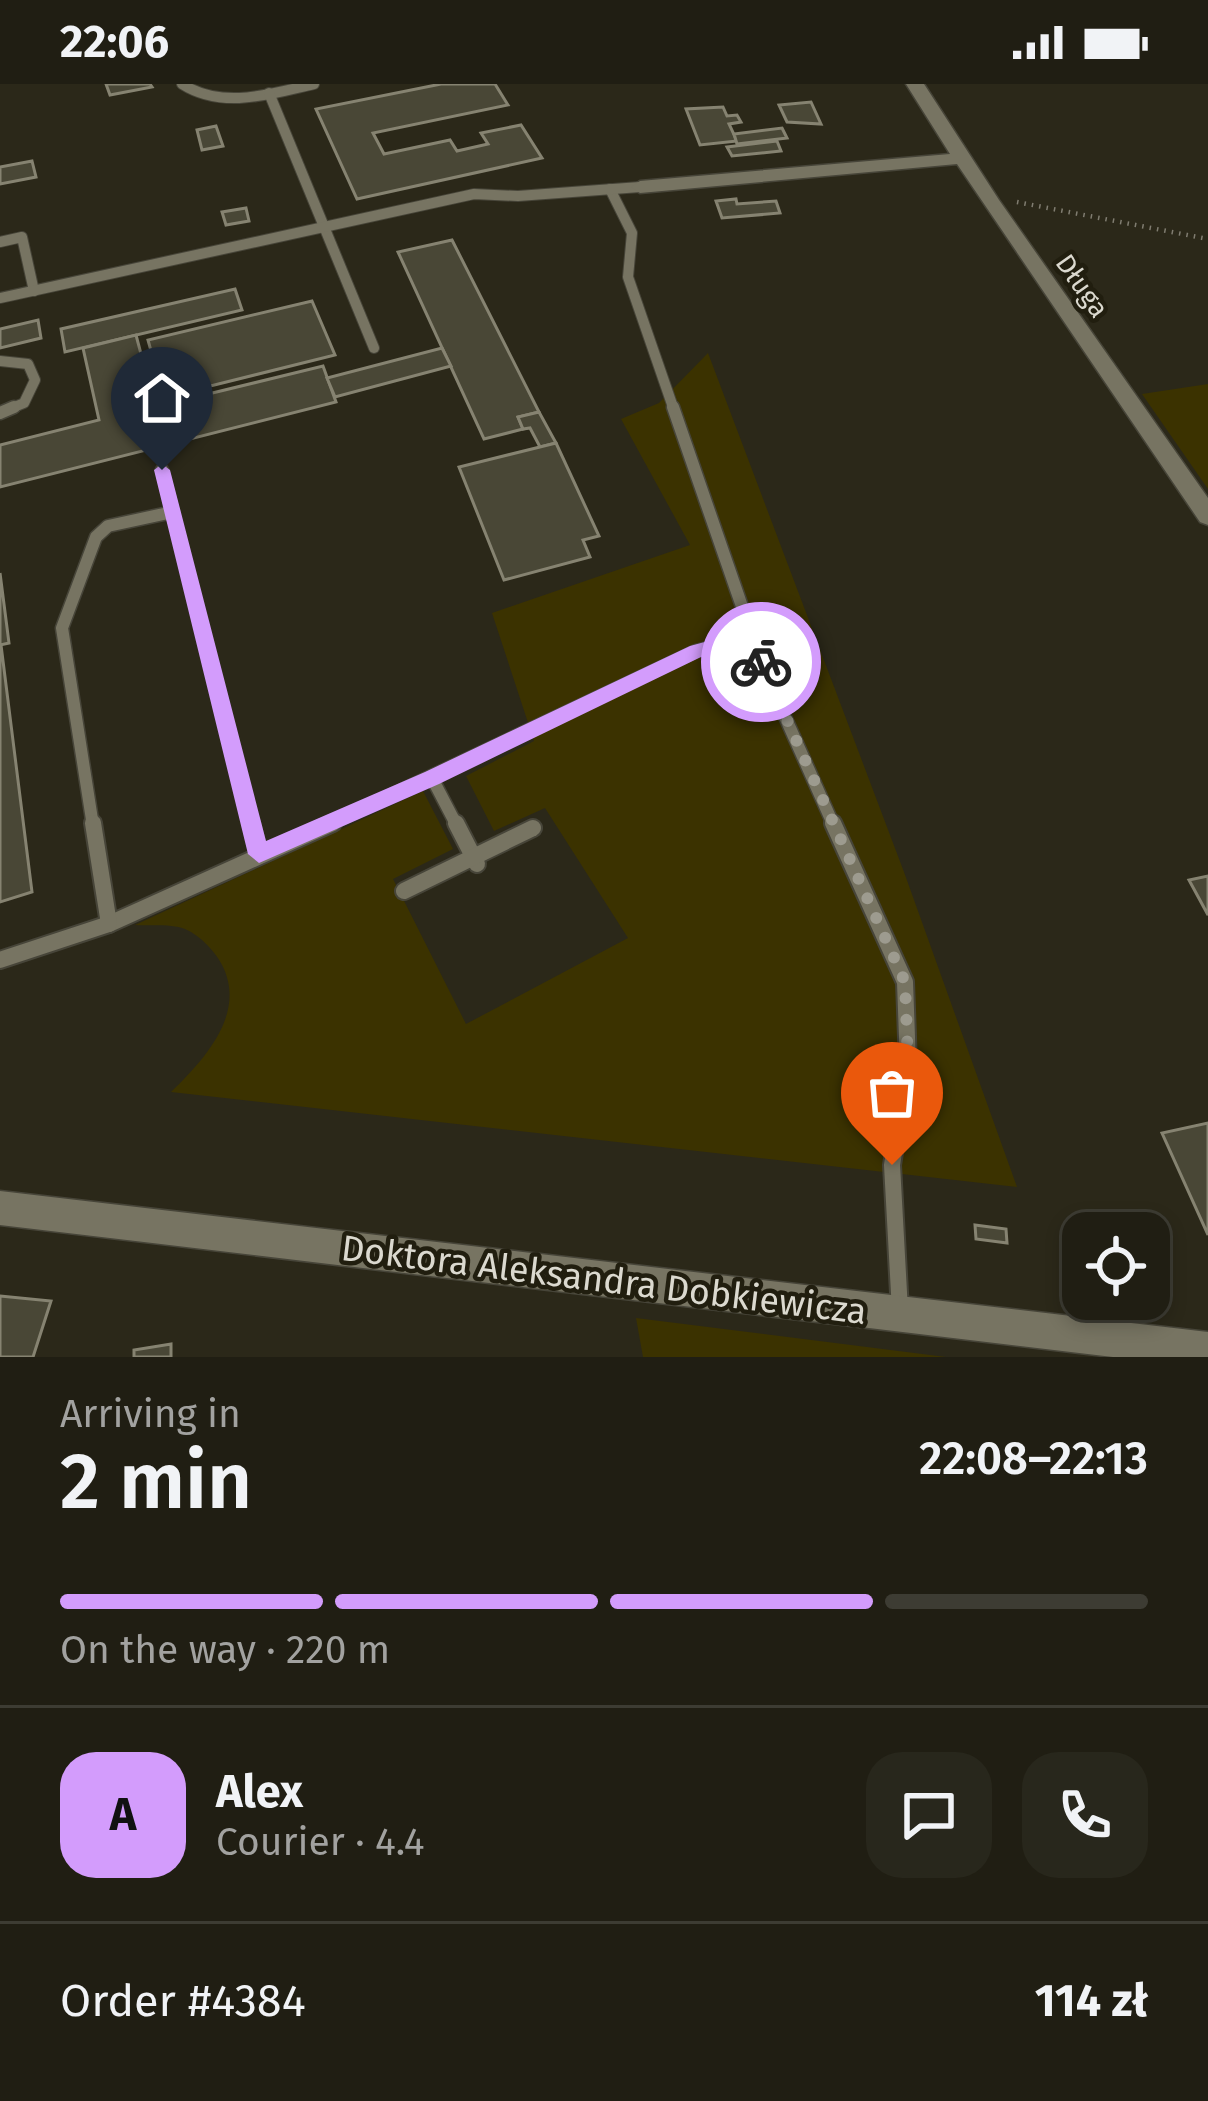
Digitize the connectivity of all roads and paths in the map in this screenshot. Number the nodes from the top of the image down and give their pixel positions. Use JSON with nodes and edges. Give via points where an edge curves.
{"nodes":[{"id":1,"x":182,"y":84,"type":"edge"},
{"id":2,"x":314,"y":84,"type":"edge"},
{"id":3,"x":915,"y":84,"type":"edge"},
{"id":4,"x":268,"y":94,"type":"junction"},
{"id":5,"x":964,"y":158,"type":"junction"},
{"id":6,"x":640,"y":187,"type":"joint"},
{"id":7,"x":610,"y":189,"type":"junction"},
{"id":8,"x":990,"y":201,"type":"junction"},
{"id":9,"x":325,"y":227,"type":"junction"},
{"id":10,"x":1208,"y":238,"type":"edge"},
{"id":11,"x":0,"y":242,"type":"edge"},
{"id":12,"x":34,"y":291,"type":"junction"},
{"id":13,"x":0,"y":298,"type":"edge"},
{"id":14,"x":374,"y":348,"type":"dead end"},
{"id":15,"x":0,"y":361,"type":"edge"},
{"id":16,"x":0,"y":413,"type":"edge"},
{"id":17,"x":162,"y":470,"type":"dead end"},
{"id":18,"x":173,"y":512,"type":"junction"},
{"id":19,"x":1208,"y":516,"type":"edge"},
{"id":20,"x":752,"y":637,"type":"junction"},
{"id":21,"x":432,"y":778,"type":"junction"},
{"id":22,"x":533,"y":828,"type":"dead end"},
{"id":23,"x":259,"y":854,"type":"junction"},
{"id":24,"x":475,"y":861,"type":"junction"},
{"id":25,"x":404,"y":891,"type":"dead end"},
{"id":26,"x":109,"y":923,"type":"junction"},
{"id":27,"x":0,"y":960,"type":"edge"},
{"id":28,"x":0,"y":1208,"type":"edge"},
{"id":29,"x":900,"y":1316,"type":"junction"},
{"id":30,"x":1100,"y":1348,"type":"edge"},
{"id":31,"x":1208,"y":1350,"type":"edge"}],
"edges":[{"from":1,"to":4,"type":"lane","via":[[211,96]]},
{"from":2,"to":4,"type":"lane"},
{"from":3,"to":5,"type":"street","name":"Długa"},
{"from":4,"to":9,"type":"lane"},
{"from":5,"to":6,"type":"street"},
{"from":5,"to":8,"type":"street","name":"Długa"},
{"from":6,"to":7,"type":"lane"},
{"from":7,"to":9,"type":"lane","via":[[474,194]]},
{"from":7,"to":20,"type":"lane","via":[[632,233],[628,278]]},
{"from":8,"to":10,"type":"path"},
{"from":8,"to":19,"type":"street","name":"Długa"},
{"from":9,"to":12,"type":"lane"},
{"from":9,"to":14,"type":"lane"},
{"from":11,"to":12,"type":"lane","via":[[22,237]]},
{"from":12,"to":13,"type":"lane"},
{"from":15,"to":16,"type":"lane","via":[[28,364],[35,380],[24,403]]},
{"from":17,"to":18,"type":"lane"},
{"from":18,"to":23,"type":"lane"},
{"from":18,"to":26,"type":"lane","via":[[108,526],[96,537],[62,628]]},
{"from":20,"to":21,"type":"lane","via":[[696,651]]},
{"from":20,"to":29,"type":"lane","via":[[905,982],[908,1065],[892,1165]]},
{"from":21,"to":23,"type":"lane"},
{"from":21,"to":24,"type":"lane"},
{"from":22,"to":24,"type":"lane"},
{"from":23,"to":26,"type":"lane"},
{"from":24,"to":25,"type":"lane"},
{"from":26,"to":27,"type":"lane"},
{"from":28,"to":29,"type":"street","name":"Doktora Aleksandra Dobkiewicza"},
{"from":29,"to":30,"type":"street","name":"Doktora Aleksandra Dobkiewicza"},
{"from":30,"to":31,"type":"street","name":"Doktora Aleksandra Dobkiewicza"}]}
